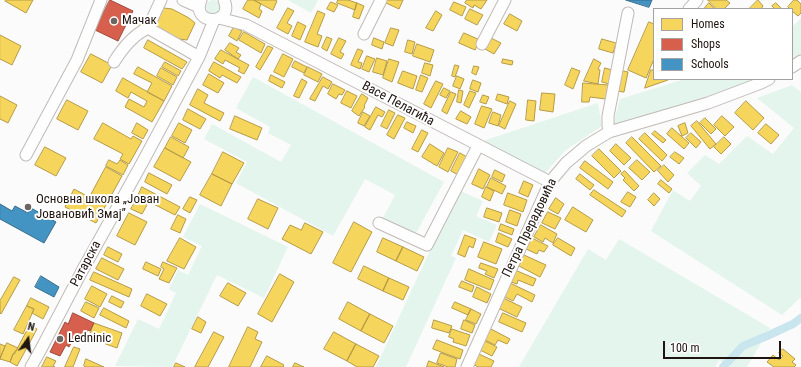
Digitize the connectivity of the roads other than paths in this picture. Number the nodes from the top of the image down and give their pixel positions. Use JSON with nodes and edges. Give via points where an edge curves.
{"nodes":[{"id":1,"x":101,"y":0,"type":"edge"},
{"id":2,"x":161,"y":0,"type":"edge"},
{"id":3,"x":183,"y":0,"type":"edge"},
{"id":4,"x":381,"y":0,"type":"edge"},
{"id":5,"x":505,"y":0,"type":"edge"},
{"id":6,"x":697,"y":0,"type":"edge"},
{"id":7,"x":226,"y":3,"type":"edge"},
{"id":8,"x":201,"y":8,"type":"edge"},
{"id":9,"x":690,"y":8,"type":"edge"},
{"id":10,"x":628,"y":13,"type":"dead end"},
{"id":11,"x":217,"y":19,"type":"junction"},
{"id":12,"x":246,"y":25,"type":"junction"},
{"id":13,"x":148,"y":28,"type":"junction"},
{"id":14,"x":364,"y":34,"type":"dead end"},
{"id":15,"x":482,"y":44,"type":"dead end"},
{"id":16,"x":199,"y":58,"type":"junction"},
{"id":17,"x":114,"y":62,"type":"dead end"},
{"id":18,"x":767,"y":80,"type":"edge"},
{"id":19,"x":609,"y":132,"type":"junction"},
{"id":20,"x":478,"y":146,"type":"junction"},
{"id":21,"x":26,"y":155,"type":"dead end"},
{"id":22,"x":550,"y":182,"type":"junction"},
{"id":23,"x":379,"y":223,"type":"dead end"},
{"id":24,"x":31,"y":367,"type":"edge"},
{"id":25,"x":466,"y":367,"type":"edge"}],
"edges":[{"from":1,"to":21,"type":"street","via":[[77,60]]},
{"from":2,"to":13,"type":"street"},
{"from":3,"to":8,"type":"street","name":"Васе Пелагића"},
{"from":4,"to":14,"type":"street"},
{"from":5,"to":15,"type":"street"},
{"from":6,"to":9,"type":"street"},
{"from":7,"to":11,"type":"street","name":"Ратарска","via":[[224,13]]},
{"from":7,"to":12,"type":"street","name":"Васе Пелагића"},
{"from":8,"to":11,"type":"street","name":"Васе Пелагића","via":[[209,20]]},
{"from":8,"to":16,"type":"street","name":"Ратарска","via":[[204,22]]},
{"from":10,"to":19,"type":"street","via":[[608,116]]},
{"from":11,"to":12,"type":"street","name":"Васе Пелагића"},
{"from":11,"to":16,"type":"street","name":"Ратарска"},
{"from":12,"to":20,"type":"street","name":"Васе Пелагића"},
{"from":13,"to":16,"type":"street"},
{"from":13,"to":17,"type":"street","via":[[122,49]]},
{"from":16,"to":24,"type":"street","name":"Ратарска"},
{"from":18,"to":19,"type":"street","name":"Петра Прерадовића","via":[[708,103]]},
{"from":19,"to":22,"type":"street","name":"Петра Прерадовића","via":[[586,146],[566,163]]},
{"from":20,"to":22,"type":"street","name":"Васе Пелагића"},
{"from":20,"to":23,"type":"street","via":[[427,245]]},
{"from":22,"to":25,"type":"street","name":"Петра Прерадовића"}]}
